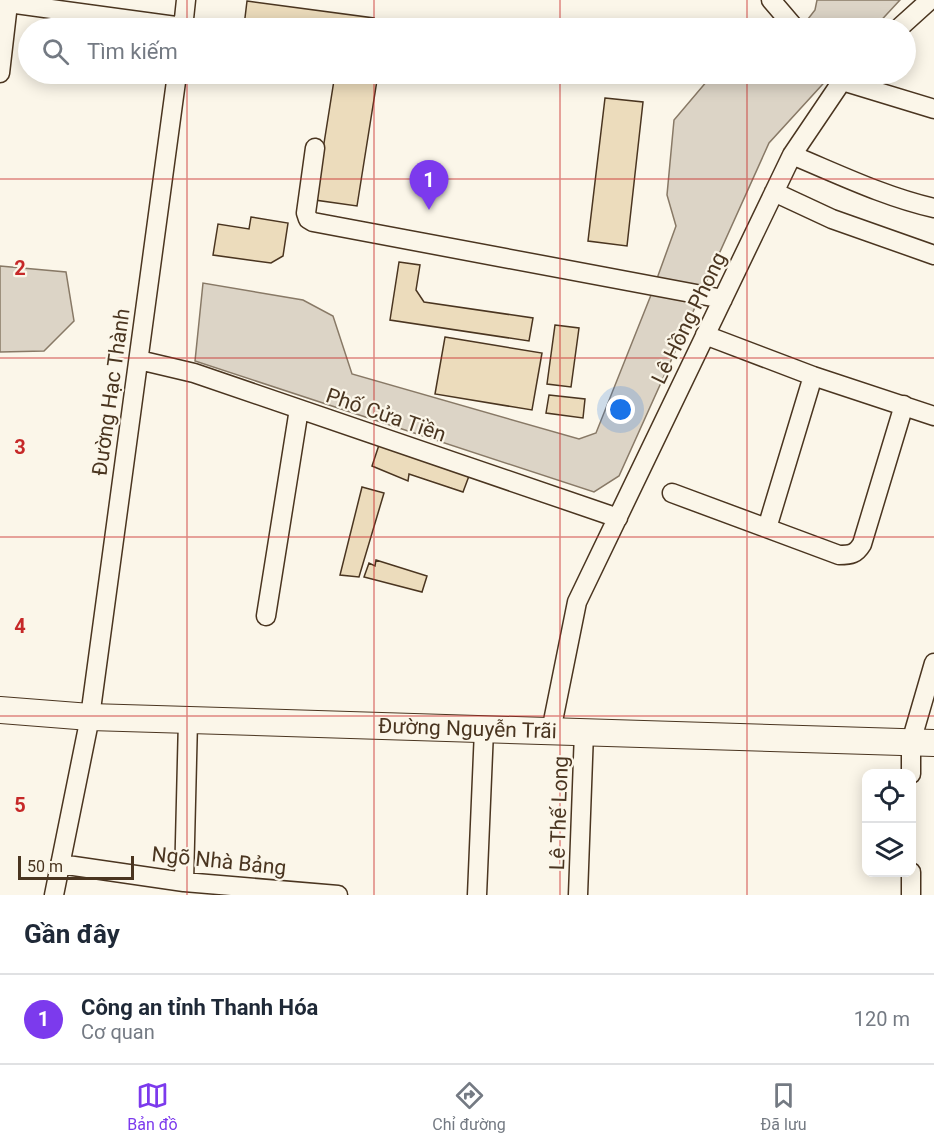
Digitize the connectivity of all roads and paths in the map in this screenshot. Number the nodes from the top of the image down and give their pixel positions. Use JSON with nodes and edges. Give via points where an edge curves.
{"nodes":[{"id":1,"x":186,"y":0,"type":"edge"},
{"id":2,"x":930,"y":0,"type":"edge"},
{"id":3,"x":4,"y":3,"type":"edge"},
{"id":4,"x":773,"y":3,"type":"edge"},
{"id":5,"x":111,"y":18,"type":"edge"},
{"id":6,"x":184,"y":18,"type":"edge"},
{"id":7,"x":786,"y":18,"type":"edge"},
{"id":8,"x":910,"y":18,"type":"edge"},
{"id":9,"x":0,"y":73,"type":"edge"},
{"id":10,"x":176,"y":84,"type":"edge"},
{"id":11,"x":836,"y":84,"type":"edge"},
{"id":12,"x":864,"y":84,"type":"edge"},
{"id":13,"x":934,"y":109,"type":"edge"},
{"id":14,"x":315,"y":148,"type":"dead end"},
{"id":15,"x":792,"y":155,"type":"junction"},
{"id":16,"x":774,"y":192,"type":"junction"},
{"id":17,"x":934,"y":208,"type":"edge"},
{"id":18,"x":934,"y":255,"type":"edge"},
{"id":19,"x":723,"y":299,"type":"junction"},
{"id":20,"x":705,"y":335,"type":"junction"},
{"id":21,"x":139,"y":360,"type":"junction"},
{"id":22,"x":813,"y":376,"type":"junction"},
{"id":23,"x":903,"y":405,"type":"junction"},
{"id":24,"x":299,"y":409,"type":"junction"},
{"id":25,"x":934,"y":416,"type":"edge"},
{"id":26,"x":672,"y":493,"type":"dead end"},
{"id":27,"x":618,"y":518,"type":"junction"},
{"id":28,"x":767,"y":528,"type":"junction"},
{"id":29,"x":266,"y":616,"type":"dead end"},
{"id":30,"x":934,"y":663,"type":"edge"},
{"id":31,"x":0,"y":710,"type":"edge"},
{"id":32,"x":90,"y":717,"type":"junction"},
{"id":33,"x":188,"y":720,"type":"junction"},
{"id":34,"x":484,"y":730,"type":"junction"},
{"id":35,"x":551,"y":731,"type":"junction"},
{"id":36,"x":584,"y":732,"type":"junction"},
{"id":37,"x":923,"y":742,"type":"edge"},
{"id":38,"x":913,"y":769,"type":"edge"},
{"id":39,"x":60,"y":864,"type":"junction"},
{"id":40,"x":911,"y":877,"type":"edge"},
{"id":41,"x":184,"y":882,"type":"junction"},
{"id":42,"x":54,"y":895,"type":"edge"},
{"id":43,"x":338,"y":895,"type":"edge"},
{"id":44,"x":477,"y":895,"type":"edge"},
{"id":45,"x":578,"y":895,"type":"edge"},
{"id":46,"x":911,"y":895,"type":"edge"}],
"edges":[{"from":1,"to":6,"type":"street"},
{"from":2,"to":8,"type":"street"},
{"from":3,"to":5,"type":"street"},
{"from":3,"to":9,"type":"street"},
{"from":4,"to":7,"type":"street"},
{"from":10,"to":21,"type":"street","name":"Đường Hạc Thành"},
{"from":11,"to":15,"type":"street","name":"Lê Hồng Phong"},
{"from":12,"to":13,"type":"street"},
{"from":14,"to":19,"type":"street","via":[[306,213],[313,222]]},
{"from":15,"to":16,"type":"street","name":"Lê Hồng Phong"},
{"from":15,"to":17,"type":"street"},
{"from":16,"to":18,"type":"street","via":[[832,219]]},
{"from":16,"to":19,"type":"street","name":"Lê Hồng Phong"},
{"from":19,"to":20,"type":"street","name":"Lê Hồng Phong"},
{"from":20,"to":22,"type":"street"},
{"from":20,"to":27,"type":"street","name":"Lê Hồng Phong"},
{"from":21,"to":24,"type":"street","name":"Phố Cửa Tiền","via":[[194,373]]},
{"from":21,"to":32,"type":"street","name":"Đường Hạc Thành"},
{"from":22,"to":23,"type":"street"},
{"from":22,"to":28,"type":"street"},
{"from":23,"to":25,"type":"street"},
{"from":23,"to":28,"type":"street","via":[[857,552],[839,555]]},
{"from":24,"to":27,"type":"street","name":"Phố Cửa Tiền"},
{"from":24,"to":29,"type":"street"},
{"from":26,"to":28,"type":"street"},
{"from":27,"to":35,"type":"street","name":"Lê Hồng Phong","via":[[578,602]]},
{"from":30,"to":37,"type":"street"},
{"from":31,"to":32,"type":"highway","name":"Đường Nguyễn Trãi"},
{"from":32,"to":33,"type":"highway","name":"Đường Nguyễn Trãi"},
{"from":32,"to":39,"type":"street","name":"Đường Hạc Thành"},
{"from":33,"to":34,"type":"highway","name":"Đường Nguyễn Trãi"},
{"from":33,"to":41,"type":"street"},
{"from":34,"to":35,"type":"highway","name":"Đường Nguyễn Trãi"},
{"from":34,"to":44,"type":"street"},
{"from":35,"to":36,"type":"highway","name":"Đường Nguyễn Trãi"},
{"from":36,"to":37,"type":"highway","name":"Đường Nguyễn Trãi"},
{"from":36,"to":45,"type":"street","name":"Lê Thế Long"},
{"from":37,"to":38,"type":"street"},
{"from":39,"to":41,"type":"street","name":"Ngõ Nhà Bảng"},
{"from":39,"to":42,"type":"street","name":"Đường Hạc Thành"},
{"from":40,"to":46,"type":"street"},
{"from":41,"to":43,"type":"street","name":"Ngõ Nhà Bảng"}]}
